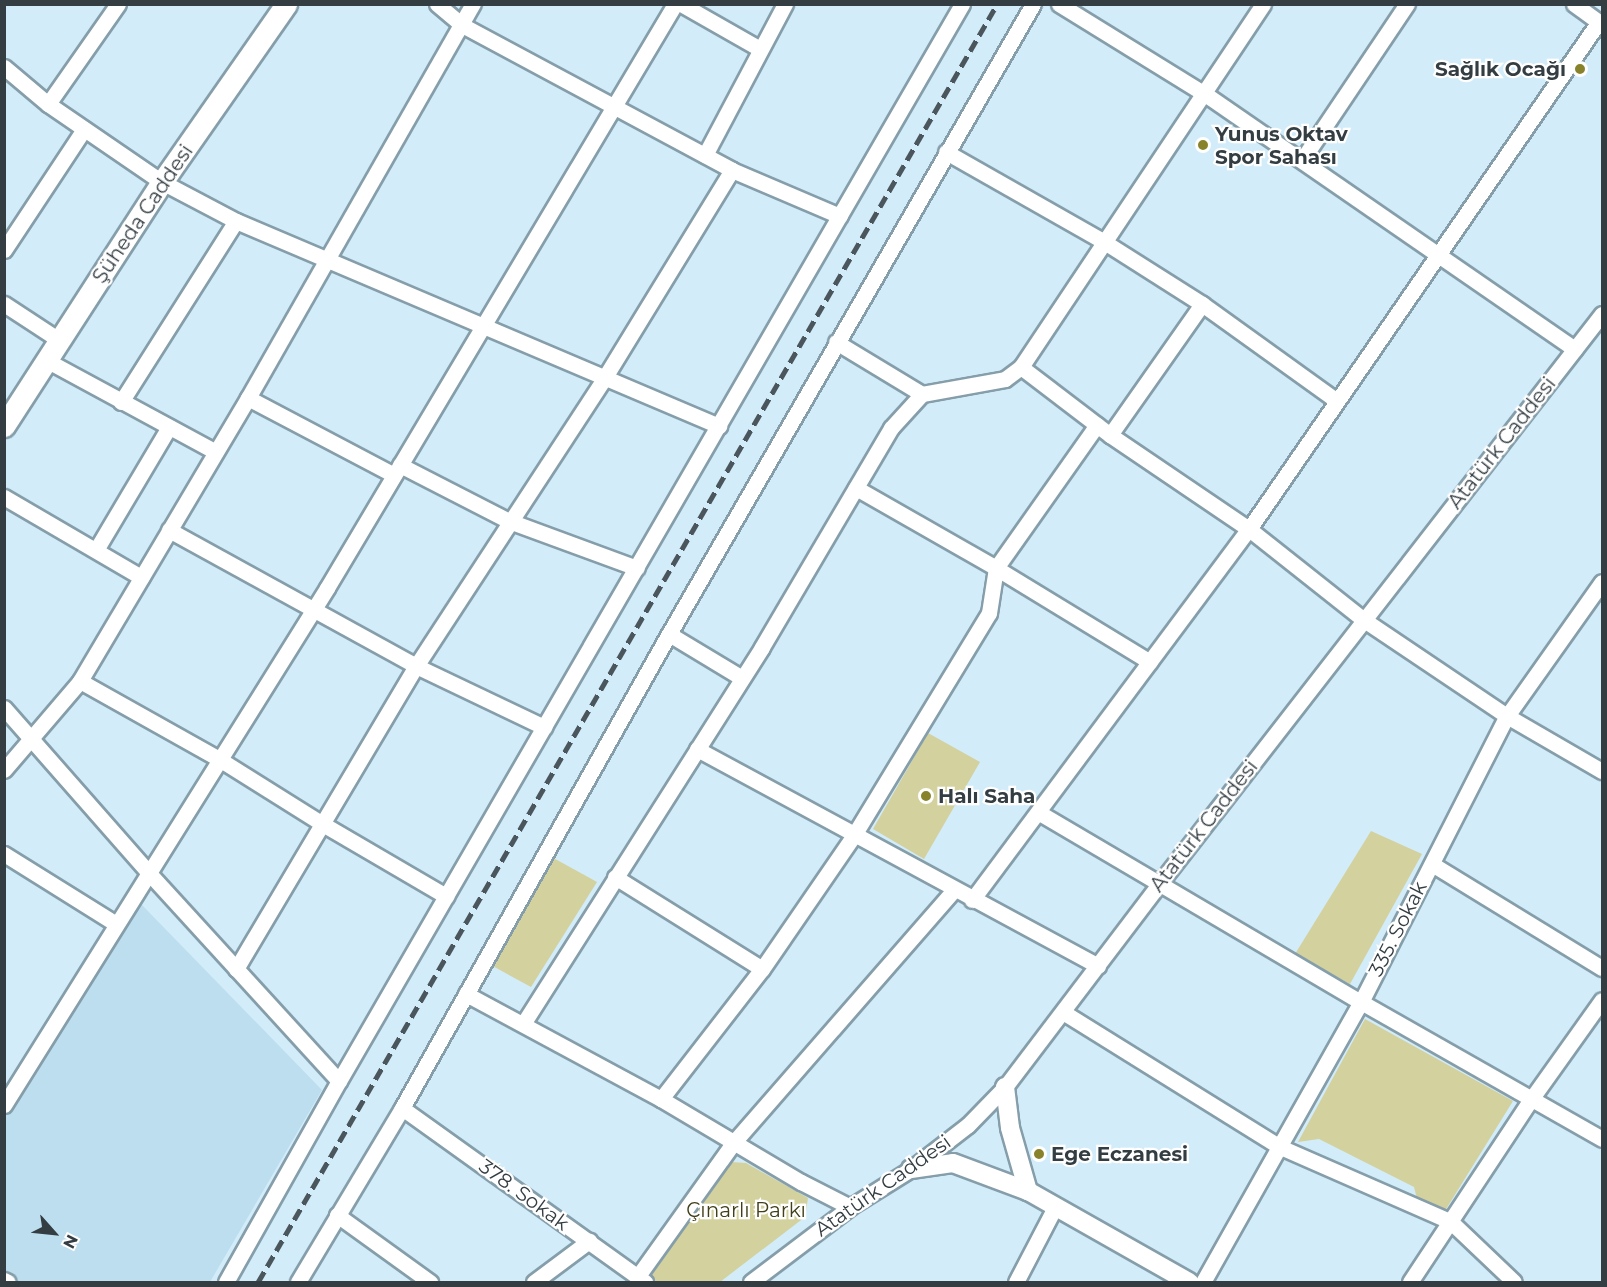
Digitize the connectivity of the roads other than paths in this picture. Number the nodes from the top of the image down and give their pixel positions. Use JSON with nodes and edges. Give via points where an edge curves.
{"nodes":[{"id":1,"x":118,"y":4,"type":"edge"},
{"id":2,"x":286,"y":4,"type":"edge"},
{"id":3,"x":437,"y":4,"type":"edge"},
{"id":4,"x":473,"y":4,"type":"edge"},
{"id":5,"x":675,"y":4,"type":"edge"},
{"id":6,"x":681,"y":4,"type":"edge"},
{"id":7,"x":785,"y":4,"type":"edge"},
{"id":8,"x":962,"y":4,"type":"edge"},
{"id":9,"x":1033,"y":4,"type":"edge"},
{"id":10,"x":1059,"y":4,"type":"edge"},
{"id":11,"x":1263,"y":4,"type":"edge"},
{"id":12,"x":1407,"y":4,"type":"edge"},
{"id":13,"x":1574,"y":4,"type":"edge"},
{"id":14,"x":1600,"y":23,"type":"edge"},
{"id":15,"x":462,"y":25,"type":"junction"},
{"id":16,"x":760,"y":49,"type":"junction"},
{"id":17,"x":4,"y":66,"type":"edge"},
{"id":18,"x":1205,"y":94,"type":"junction"},
{"id":19,"x":48,"y":104,"type":"junction"},
{"id":20,"x":616,"y":106,"type":"junction"},
{"id":21,"x":84,"y":129,"type":"junction"},
{"id":22,"x":946,"y":152,"type":"junction"},
{"id":23,"x":705,"y":155,"type":"junction"},
{"id":24,"x":1302,"y":160,"type":"junction"},
{"id":25,"x":732,"y":170,"type":"junction"},
{"id":26,"x":162,"y":182,"type":"junction"},
{"id":27,"x":840,"y":216,"type":"junction"},
{"id":28,"x":236,"y":220,"type":"junction"},
{"id":29,"x":1106,"y":243,"type":"junction"},
{"id":30,"x":4,"y":250,"type":"edge"},
{"id":31,"x":1438,"y":256,"type":"junction"},
{"id":32,"x":328,"y":259,"type":"junction"},
{"id":33,"x":4,"y":304,"type":"edge"},
{"id":34,"x":1202,"y":304,"type":"junction"},
{"id":35,"x":1602,"y":314,"type":"edge"},
{"id":36,"x":482,"y":326,"type":"junction"},
{"id":37,"x":59,"y":340,"type":"junction"},
{"id":38,"x":836,"y":342,"type":"junction"},
{"id":39,"x":1575,"y":349,"type":"junction"},
{"id":40,"x":46,"y":360,"type":"junction"},
{"id":41,"x":1021,"y":367,"type":"junction"},
{"id":42,"x":605,"y":377,"type":"junction"},
{"id":43,"x":922,"y":394,"type":"junction"},
{"id":44,"x":248,"y":398,"type":"junction"},
{"id":45,"x":1338,"y":401,"type":"junction"},
{"id":46,"x":122,"y":402,"type":"junction"},
{"id":47,"x":1097,"y":425,"type":"junction"},
{"id":48,"x":4,"y":426,"type":"edge"},
{"id":49,"x":719,"y":426,"type":"junction"},
{"id":50,"x":169,"y":428,"type":"junction"},
{"id":51,"x":1110,"y":435,"type":"junction"},
{"id":52,"x":216,"y":452,"type":"junction"},
{"id":53,"x":397,"y":470,"type":"junction"},
{"id":54,"x":856,"y":488,"type":"junction"},
{"id":55,"x":4,"y":497,"type":"edge"},
{"id":56,"x":509,"y":521,"type":"junction"},
{"id":57,"x":1249,"y":529,"type":"junction"},
{"id":58,"x":169,"y":530,"type":"junction"},
{"id":59,"x":96,"y":550,"type":"junction"},
{"id":60,"x":637,"y":567,"type":"junction"},
{"id":61,"x":996,"y":568,"type":"junction"},
{"id":62,"x":141,"y":577,"type":"junction"},
{"id":63,"x":1602,"y":582,"type":"edge"},
{"id":64,"x":312,"y":611,"type":"junction"},
{"id":65,"x":1364,"y":620,"type":"junction"},
{"id":66,"x":669,"y":634,"type":"junction"},
{"id":67,"x":1150,"y":662,"type":"junction"},
{"id":68,"x":416,"y":666,"type":"junction"},
{"id":69,"x":742,"y":678,"type":"junction"},
{"id":70,"x":80,"y":681,"type":"junction"},
{"id":71,"x":4,"y":708,"type":"edge"},
{"id":72,"x":1507,"y":716,"type":"junction"},
{"id":73,"x":544,"y":727,"type":"junction"},
{"id":74,"x":32,"y":737,"type":"junction"},
{"id":75,"x":697,"y":750,"type":"junction"},
{"id":76,"x":219,"y":759,"type":"junction"},
{"id":77,"x":4,"y":770,"type":"edge"},
{"id":78,"x":1602,"y":771,"type":"edge"},
{"id":79,"x":1038,"y":812,"type":"junction"},
{"id":80,"x":321,"y":823,"type":"junction"},
{"id":81,"x":854,"y":835,"type":"junction"},
{"id":82,"x":4,"y":854,"type":"edge"},
{"id":83,"x":1432,"y":864,"type":"junction"},
{"id":84,"x":148,"y":872,"type":"junction"},
{"id":85,"x":615,"y":877,"type":"junction"},
{"id":86,"x":1159,"y":884,"type":"junction"},
{"id":87,"x":954,"y":890,"type":"junction"},
{"id":88,"x":446,"y":896,"type":"junction"},
{"id":89,"x":972,"y":900,"type":"junction"},
{"id":90,"x":116,"y":924,"type":"junction"},
{"id":91,"x":1098,"y":966,"type":"junction"},
{"id":92,"x":1602,"y":968,"type":"edge"},
{"id":93,"x":236,"y":969,"type":"junction"},
{"id":94,"x":762,"y":969,"type":"junction"},
{"id":95,"x":466,"y":994,"type":"junction"},
{"id":96,"x":1602,"y":1000,"type":"edge"},
{"id":97,"x":1361,"y":1002,"type":"junction"},
{"id":98,"x":1063,"y":1012,"type":"junction"},
{"id":99,"x":523,"y":1024,"type":"junction"},
{"id":100,"x":339,"y":1081,"type":"junction"},
{"id":101,"x":1005,"y":1087,"type":"junction"},
{"id":102,"x":7,"y":1095,"type":"edge"},
{"id":103,"x":1532,"y":1098,"type":"junction"},
{"id":104,"x":661,"y":1099,"type":"junction"},
{"id":105,"x":402,"y":1108,"type":"junction"},
{"id":106,"x":1602,"y":1139,"type":"edge"},
{"id":107,"x":734,"y":1142,"type":"junction"},
{"id":108,"x":1278,"y":1146,"type":"junction"},
{"id":109,"x":911,"y":1168,"type":"junction"},
{"id":110,"x":1028,"y":1191,"type":"junction"},
{"id":111,"x":850,"y":1207,"type":"junction"},
{"id":112,"x":1055,"y":1207,"type":"junction"},
{"id":113,"x":337,"y":1215,"type":"junction"},
{"id":114,"x":1450,"y":1221,"type":"junction"},
{"id":115,"x":589,"y":1241,"type":"junction"},
{"id":116,"x":641,"y":1279,"type":"edge"},
{"id":117,"x":226,"y":1282,"type":"edge"},
{"id":118,"x":298,"y":1282,"type":"edge"},
{"id":119,"x":430,"y":1282,"type":"edge"},
{"id":120,"x":534,"y":1282,"type":"edge"},
{"id":121,"x":751,"y":1282,"type":"edge"},
{"id":122,"x":1016,"y":1282,"type":"edge"},
{"id":123,"x":1189,"y":1282,"type":"edge"},
{"id":124,"x":1203,"y":1282,"type":"edge"},
{"id":125,"x":1410,"y":1282,"type":"edge"},
{"id":126,"x":1514,"y":1282,"type":"edge"}],
"edges":[{"from":1,"to":19,"type":"street"},
{"from":2,"to":26,"type":"main road","name":"Şüheda Caddesi"},
{"from":3,"to":15,"type":"street"},
{"from":4,"to":15,"type":"street"},
{"from":5,"to":20,"type":"street"},
{"from":6,"to":16,"type":"street"},
{"from":7,"to":16,"type":"street"},
{"from":8,"to":27,"type":"street"},
{"from":9,"to":22,"type":"street"},
{"from":10,"to":18,"type":"street"},
{"from":11,"to":18,"type":"street"},
{"from":12,"to":24,"type":"street"},
{"from":13,"to":14,"type":"street"},
{"from":14,"to":31,"type":"street"},
{"from":15,"to":20,"type":"street"},
{"from":15,"to":32,"type":"street"},
{"from":16,"to":23,"type":"street"},
{"from":17,"to":19,"type":"street"},
{"from":18,"to":24,"type":"street"},
{"from":18,"to":29,"type":"street"},
{"from":19,"to":21,"type":"street"},
{"from":20,"to":23,"type":"street"},
{"from":20,"to":36,"type":"street"},
{"from":21,"to":26,"type":"street"},
{"from":21,"to":30,"type":"street"},
{"from":22,"to":29,"type":"street"},
{"from":22,"to":38,"type":"street"},
{"from":23,"to":25,"type":"street"},
{"from":24,"to":31,"type":"street"},
{"from":25,"to":27,"type":"street"},
{"from":25,"to":42,"type":"street"},
{"from":26,"to":28,"type":"street"},
{"from":26,"to":37,"type":"main road","name":"Şüheda Caddesi"},
{"from":27,"to":49,"type":"street"},
{"from":28,"to":32,"type":"street"},
{"from":28,"to":46,"type":"street"},
{"from":29,"to":34,"type":"street"},
{"from":29,"to":41,"type":"street"},
{"from":31,"to":39,"type":"street"},
{"from":31,"to":45,"type":"street"},
{"from":32,"to":36,"type":"street"},
{"from":32,"to":44,"type":"street"},
{"from":33,"to":37,"type":"street"},
{"from":34,"to":45,"type":"street"},
{"from":34,"to":51,"type":"street"},
{"from":35,"to":39,"type":"street","name":"Atatürk Caddesi"},
{"from":36,"to":42,"type":"street"},
{"from":36,"to":53,"type":"street"},
{"from":37,"to":40,"type":"main road","name":"Şüheda Caddesi"},
{"from":38,"to":43,"type":"street"},
{"from":38,"to":66,"type":"street"},
{"from":39,"to":65,"type":"street","name":"Atatürk Caddesi"},
{"from":40,"to":46,"type":"street"},
{"from":40,"to":48,"type":"main road","name":"Şüheda Caddesi"},
{"from":41,"to":43,"type":"street","via":[[1005,379]]},
{"from":41,"to":47,"type":"street"},
{"from":42,"to":49,"type":"street"},
{"from":42,"to":56,"type":"street"},
{"from":43,"to":54,"type":"street","via":[[891,428]]},
{"from":44,"to":52,"type":"street"},
{"from":44,"to":53,"type":"street"},
{"from":45,"to":57,"type":"street"},
{"from":46,"to":50,"type":"street"},
{"from":47,"to":51,"type":"street"},
{"from":47,"to":61,"type":"street"},
{"from":49,"to":60,"type":"street"},
{"from":50,"to":52,"type":"street"},
{"from":50,"to":59,"type":"street"},
{"from":51,"to":57,"type":"street"},
{"from":52,"to":58,"type":"street"},
{"from":53,"to":56,"type":"street"},
{"from":53,"to":64,"type":"street"},
{"from":54,"to":61,"type":"street"},
{"from":54,"to":69,"type":"street"},
{"from":55,"to":59,"type":"street"},
{"from":56,"to":60,"type":"street"},
{"from":56,"to":68,"type":"street"},
{"from":57,"to":65,"type":"street"},
{"from":57,"to":67,"type":"street"},
{"from":58,"to":62,"type":"street"},
{"from":58,"to":64,"type":"street"},
{"from":59,"to":62,"type":"street"},
{"from":60,"to":73,"type":"street"},
{"from":61,"to":67,"type":"street"},
{"from":61,"to":81,"type":"street","via":[[990,613]]},
{"from":62,"to":70,"type":"street"},
{"from":63,"to":72,"type":"street","name":"335. Sokak"},
{"from":64,"to":68,"type":"street"},
{"from":64,"to":76,"type":"street"},
{"from":65,"to":72,"type":"street"},
{"from":65,"to":86,"type":"street","name":"Atatürk Caddesi"},
{"from":66,"to":69,"type":"street"},
{"from":66,"to":95,"type":"street"},
{"from":67,"to":79,"type":"street"},
{"from":68,"to":73,"type":"street"},
{"from":68,"to":80,"type":"street"},
{"from":69,"to":75,"type":"street"},
{"from":70,"to":74,"type":"street"},
{"from":70,"to":76,"type":"street"},
{"from":71,"to":74,"type":"street"},
{"from":72,"to":78,"type":"street"},
{"from":72,"to":83,"type":"street","name":"335. Sokak"},
{"from":73,"to":88,"type":"street"},
{"from":74,"to":77,"type":"street"},
{"from":74,"to":84,"type":"street"},
{"from":75,"to":81,"type":"street"},
{"from":75,"to":85,"type":"street"},
{"from":76,"to":80,"type":"street"},
{"from":76,"to":84,"type":"street"},
{"from":79,"to":86,"type":"street"},
{"from":79,"to":89,"type":"street"},
{"from":80,"to":88,"type":"street"},
{"from":80,"to":93,"type":"street"},
{"from":81,"to":87,"type":"street"},
{"from":81,"to":94,"type":"street"},
{"from":82,"to":90,"type":"street"},
{"from":83,"to":92,"type":"street"},
{"from":83,"to":97,"type":"street","name":"335. Sokak"},
{"from":84,"to":90,"type":"street"},
{"from":84,"to":93,"type":"street"},
{"from":85,"to":94,"type":"street"},
{"from":85,"to":99,"type":"street"},
{"from":86,"to":91,"type":"street","name":"Atatürk Caddesi"},
{"from":86,"to":97,"type":"street"},
{"from":87,"to":89,"type":"street"},
{"from":87,"to":107,"type":"street"},
{"from":88,"to":100,"type":"street"},
{"from":89,"to":91,"type":"street"},
{"from":90,"to":102,"type":"street"},
{"from":91,"to":98,"type":"street","name":"Atatürk Caddesi"},
{"from":93,"to":100,"type":"street"},
{"from":94,"to":104,"type":"street"},
{"from":95,"to":99,"type":"street"},
{"from":95,"to":105,"type":"street"},
{"from":96,"to":103,"type":"street"},
{"from":97,"to":103,"type":"street"},
{"from":97,"to":108,"type":"street","name":"335. Sokak"},
{"from":98,"to":101,"type":"street","name":"Atatürk Caddesi"},
{"from":98,"to":108,"type":"street"},
{"from":99,"to":104,"type":"street"},
{"from":100,"to":117,"type":"street"},
{"from":101,"to":109,"type":"street","name":"Atatürk Caddesi","via":[[968,1125]]},
{"from":101,"to":110,"type":"street","via":[[1010,1128]]},
{"from":103,"to":106,"type":"street"},
{"from":103,"to":114,"type":"street"},
{"from":104,"to":107,"type":"street"},
{"from":105,"to":113,"type":"street"},
{"from":105,"to":115,"type":"street","name":"378. Sokak"},
{"from":107,"to":111,"type":"street"},
{"from":107,"to":116,"type":"street"},
{"from":108,"to":114,"type":"street"},
{"from":108,"to":124,"type":"street","name":"335. Sokak"},
{"from":109,"to":110,"type":"street","via":[[953,1163]]},
{"from":109,"to":111,"type":"street","name":"Atatürk Caddesi"},
{"from":110,"to":112,"type":"street"},
{"from":111,"to":121,"type":"street","name":"Atatürk Caddesi"},
{"from":112,"to":122,"type":"street"},
{"from":112,"to":123,"type":"street"},
{"from":113,"to":118,"type":"street"},
{"from":113,"to":119,"type":"street"},
{"from":114,"to":125,"type":"street"},
{"from":114,"to":126,"type":"street"},
{"from":115,"to":116,"type":"street","name":"378. Sokak"},
{"from":115,"to":120,"type":"street"}]}
